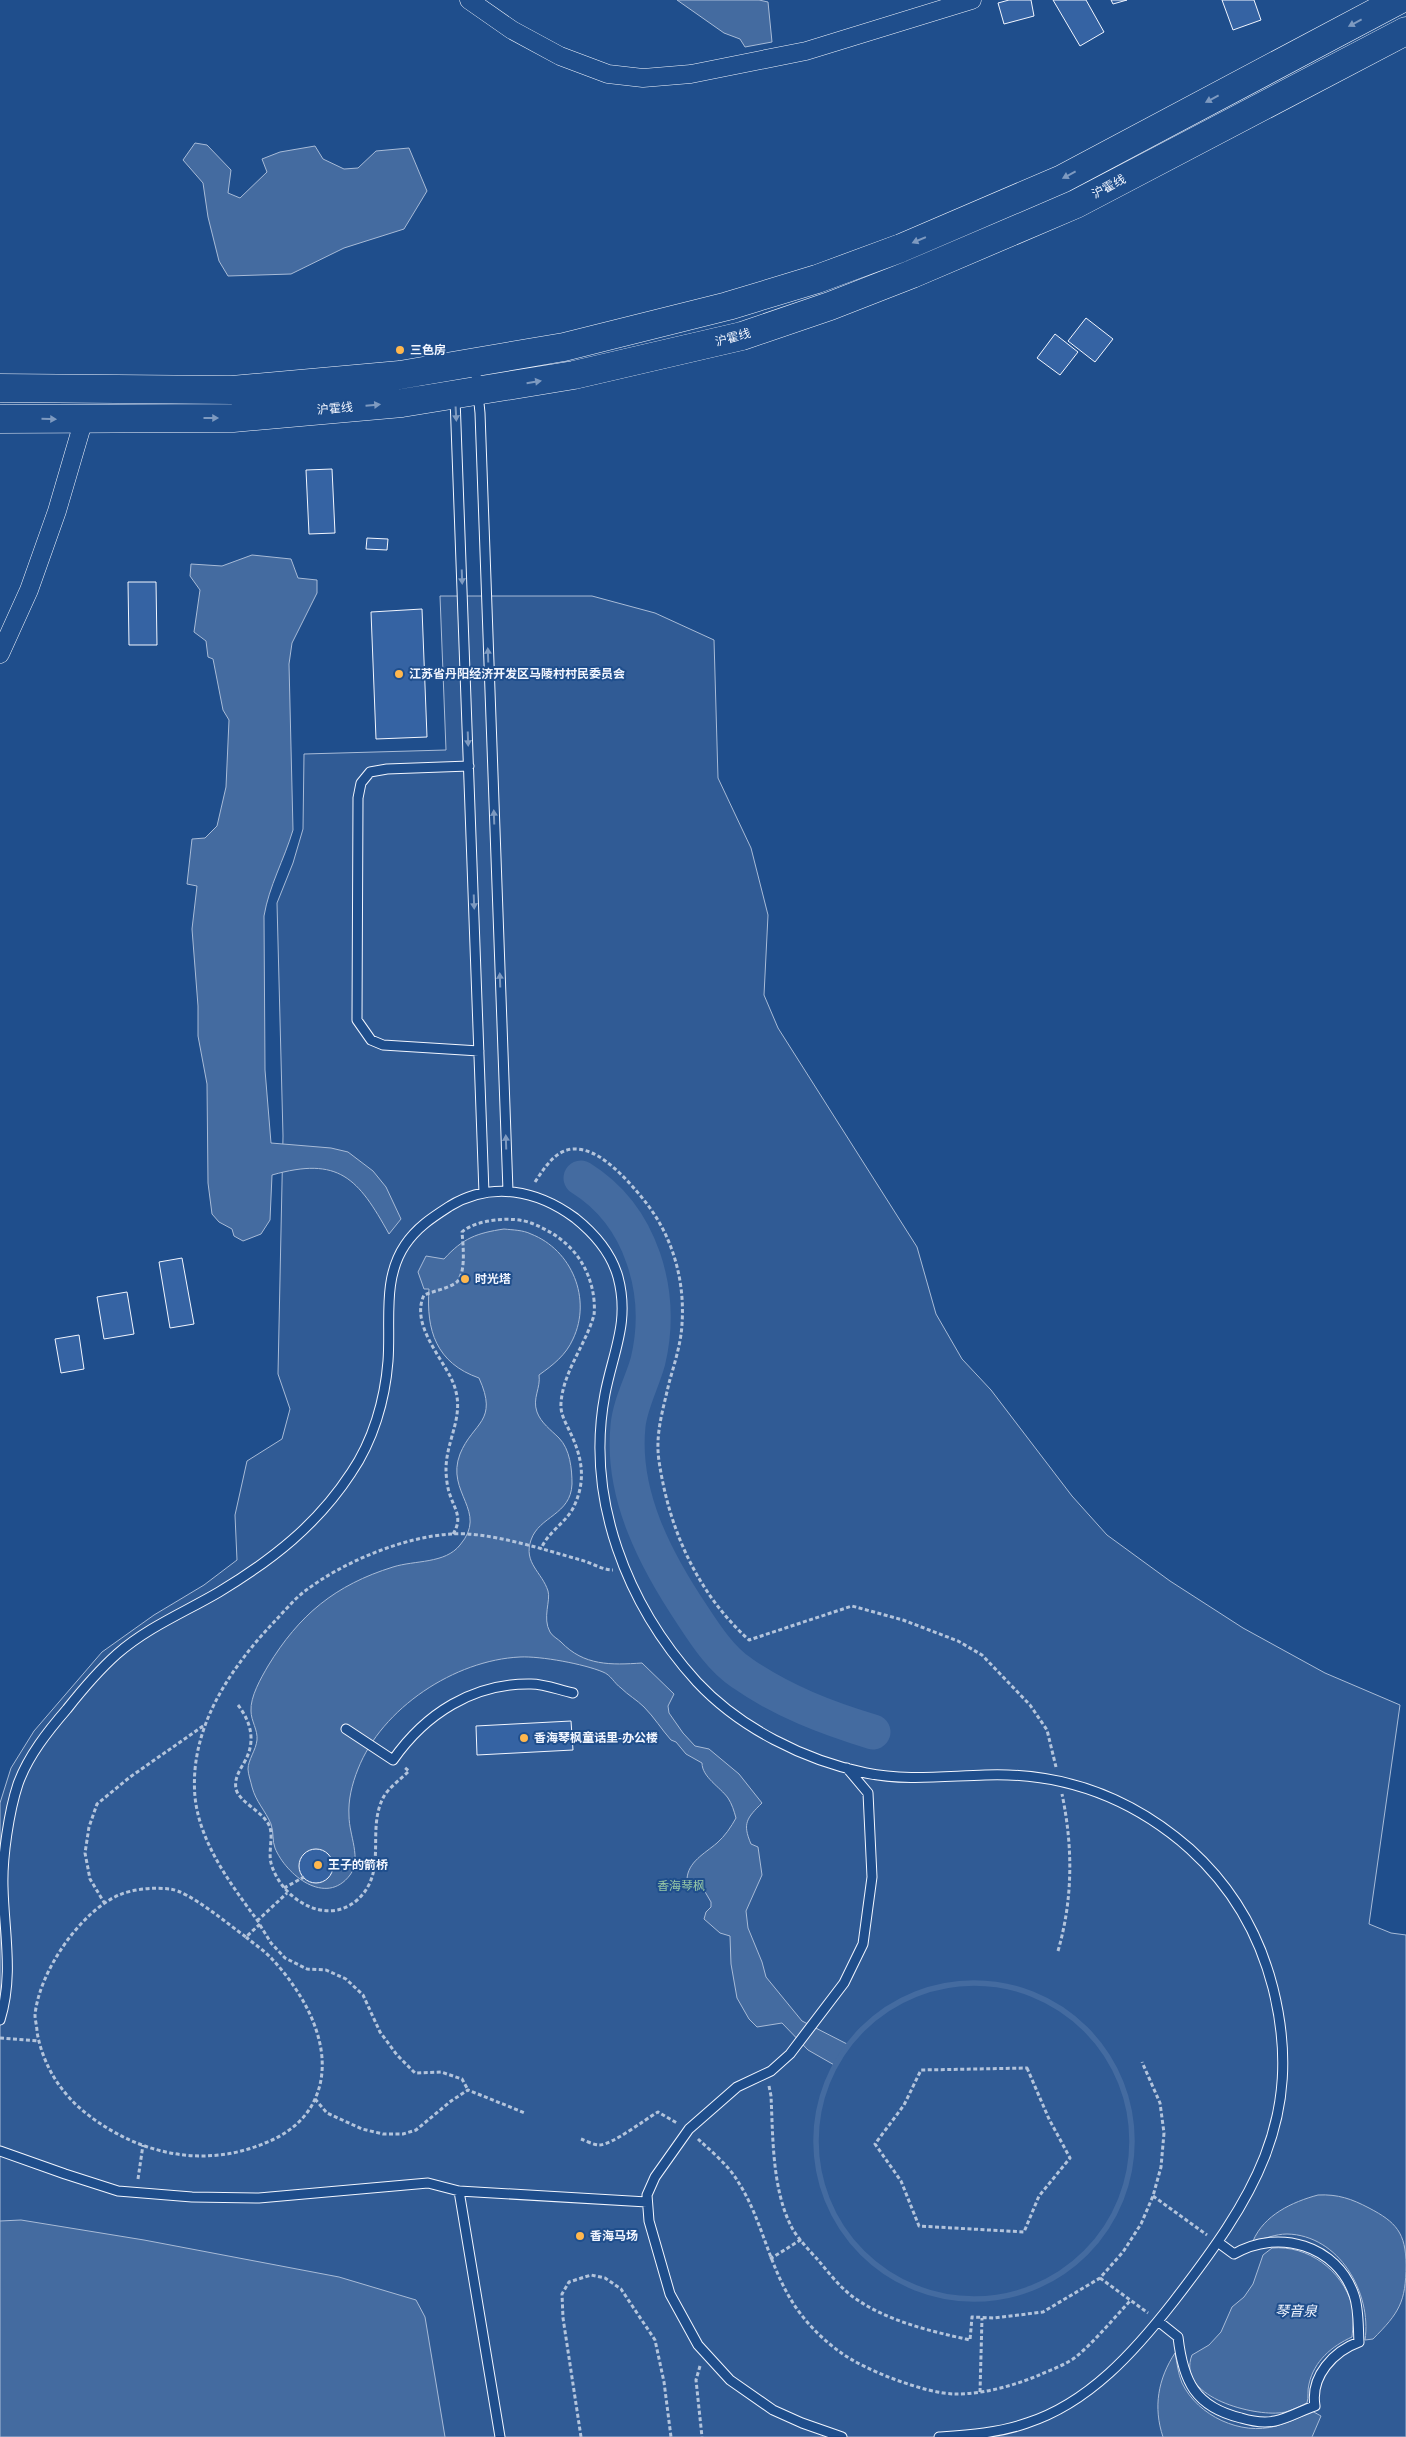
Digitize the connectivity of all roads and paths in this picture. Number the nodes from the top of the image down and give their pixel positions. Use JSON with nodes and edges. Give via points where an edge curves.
{"nodes":[{"id":1,"x":469,"y":0,"type":"edge"},
{"id":2,"x":972,"y":0,"type":"edge"},
{"id":3,"x":1399,"y":0,"type":"edge"},
{"id":4,"x":1406,"y":31,"type":"edge"},
{"id":5,"x":461,"y":379,"type":"junction"},
{"id":6,"x":0,"y":388,"type":"edge"},
{"id":7,"x":0,"y":419,"type":"edge"},
{"id":8,"x":84,"y":419,"type":"junction"},
{"id":9,"x":0,"y":654,"type":"edge"},
{"id":10,"x":469,"y":766,"type":"junction"},
{"id":11,"x":479,"y":1051,"type":"junction"},
{"id":12,"x":508,"y":1191,"type":"junction"},
{"id":13,"x":484,"y":1193,"type":"junction"},
{"id":14,"x":527,"y":1194,"type":"junction"},
{"id":15,"x":453,"y":1534,"type":"junction"},
{"id":16,"x":541,"y":1549,"type":"junction"},
{"id":17,"x":626,"y":1570,"type":"junction"},
{"id":18,"x":572,"y":1693,"type":"dead end"},
{"id":19,"x":238,"y":1705,"type":"dead end"},
{"id":20,"x":207,"y":1723,"type":"junction"},
{"id":21,"x":346,"y":1729,"type":"dead end"},
{"id":22,"x":847,"y":1767,"type":"junction"},
{"id":23,"x":409,"y":1771,"type":"dead end"},
{"id":24,"x":1063,"y":1782,"type":"junction"},
{"id":25,"x":2,"y":1857,"type":"edge"},
{"id":26,"x":304,"y":1877,"type":"dead end"},
{"id":27,"x":284,"y":1888,"type":"junction"},
{"id":28,"x":287,"y":1893,"type":"junction"},
{"id":29,"x":104,"y":1904,"type":"junction"},
{"id":30,"x":258,"y":1922,"type":"junction"},
{"id":31,"x":246,"y":1937,"type":"junction"},
{"id":32,"x":1058,"y":1951,"type":"dead end"},
{"id":33,"x":0,"y":2020,"type":"edge"},
{"id":34,"x":0,"y":2038,"type":"edge"},
{"id":35,"x":39,"y":2041,"type":"junction"},
{"id":36,"x":1142,"y":2062,"type":"dead end"},
{"id":37,"x":765,"y":2074,"type":"junction"},
{"id":38,"x":468,"y":2090,"type":"junction"},
{"id":39,"x":315,"y":2099,"type":"junction"},
{"id":40,"x":525,"y":2113,"type":"dead end"},
{"id":41,"x":689,"y":2129,"type":"junction"},
{"id":42,"x":580,"y":2139,"type":"dead end"},
{"id":43,"x":143,"y":2145,"type":"junction"},
{"id":44,"x":0,"y":2151,"type":"edge"},
{"id":45,"x":459,"y":2191,"type":"junction"},
{"id":46,"x":136,"y":2192,"type":"junction"},
{"id":47,"x":1153,"y":2196,"type":"junction"},
{"id":48,"x":647,"y":2202,"type":"junction"},
{"id":49,"x":1024,"y":2232,"type":"joint"},
{"id":50,"x":802,"y":2239,"type":"junction"},
{"id":51,"x":1219,"y":2243,"type":"junction"},
{"id":52,"x":770,"y":2259,"type":"junction"},
{"id":53,"x":1100,"y":2278,"type":"junction"},
{"id":54,"x":1130,"y":2301,"type":"junction"},
{"id":55,"x":982,"y":2318,"type":"junction"},
{"id":56,"x":1158,"y":2321,"type":"junction"},
{"id":57,"x":705,"y":2353,"type":"junction"},
{"id":58,"x":980,"y":2392,"type":"junction"},
{"id":59,"x":500,"y":2437,"type":"edge"},
{"id":60,"x":581,"y":2437,"type":"edge"},
{"id":61,"x":671,"y":2437,"type":"edge"},
{"id":62,"x":702,"y":2437,"type":"edge"},
{"id":63,"x":842,"y":2437,"type":"edge"},
{"id":64,"x":939,"y":2437,"type":"edge"}],
"edges":[{"from":1,"to":2,"type":"street","via":[[512,30],[560,56],[608,74],[643,78],[691,74],[806,51]]},
{"from":3,"to":5,"type":"highway","name":"沪霍线","one_way":true,"via":[[1062,179],[901,248],[817,279],[728,306],[564,347]]},
{"from":5,"to":4,"type":"highway","name":"沪霍线","one_way":true,"via":[[574,375],[742,336],[839,303],[1076,204]]},
{"from":5,"to":6,"type":"highway","name":"沪霍线","via":[[400,375],[232,390]]},
{"from":8,"to":5,"type":"highway","name":"沪霍线","one_way":true,"via":[[233,418],[402,403]]},
{"from":5,"to":10,"type":"lane","one_way":true},
{"from":12,"to":5,"type":"lane","one_way":true},
{"from":7,"to":8,"type":"highway","name":"沪霍线","one_way":true},
{"from":8,"to":9,"type":"street","via":[[29,590]]},
{"from":10,"to":11,"type":"lane","one_way":true},
{"from":10,"to":11,"type":"lane","via":[[387,769],[370,772],[361,783],[357,830],[357,1020],[371,1040],[383,1045]]},
{"from":11,"to":13,"type":"lane"},
{"from":12,"to":13,"type":"lane"},
{"from":12,"to":14,"type":"lane"},
{"from":13,"to":25,"type":"lane","via":[[464,1198],[426,1221],[399,1256],[389,1300],[388,1370],[378,1412],[361,1458],[332,1501],[293,1542],[271,1559],[222,1591],[143,1634],[100,1670],[53,1725],[20,1778]]},
{"from":14,"to":17,"type":"lane","via":[[543,1198],[588,1228],[601,1242],[618,1279],[623,1322],[604,1402],[601,1465],[608,1523]]},
{"from":14,"to":24,"type":"path","via":[[558,1153],[571,1150],[591,1153],[636,1189],[663,1226],[678,1269],[682,1325],[660,1414],[659,1460],[673,1521],[697,1578],[737,1629],[749,1640],[852,1606],[903,1620],[958,1641],[982,1656],[1030,1705],[1047,1730]]},
{"from":15,"to":16,"type":"path","via":[[493,1538]]},
{"from":15,"to":16,"type":"path","via":[[459,1514],[450,1494],[446,1467],[457,1422],[458,1400],[452,1380],[425,1332],[420,1304],[424,1294],[456,1284],[463,1261],[462,1232],[469,1226],[485,1221],[527,1221],[548,1230],[579,1256],[588,1272],[594,1314],[561,1404],[582,1462],[580,1492],[570,1514],[544,1541]]},
{"from":15,"to":20,"type":"path","via":[[373,1552],[304,1592],[262,1635],[234,1670],[221,1688]]},
{"from":16,"to":17,"type":"path","via":[[607,1570]]},
{"from":17,"to":22,"type":"lane","via":[[648,1616],[670,1650],[719,1704],[779,1742]]},
{"from":18,"to":21,"type":"lane","via":[[533,1684],[503,1685],[480,1692],[438,1711],[392,1760]]},
{"from":19,"to":27,"type":"path","via":[[253,1736],[249,1753],[237,1775],[236,1789],[268,1824],[270,1860]]},
{"from":20,"to":29,"type":"path","via":[[97,1804],[84,1853],[90,1879]]},
{"from":20,"to":30,"type":"path","via":[[197,1758],[195,1797],[198,1816],[222,1867]]},
{"from":22,"to":24,"type":"lane","via":[[891,1776],[1004,1774]]},
{"from":22,"to":37,"type":"lane","via":[[868,1793],[872,1877],[863,1944],[844,1983],[790,2054]]},
{"from":23,"to":28,"type":"path","via":[[384,1797],[377,1815],[376,1865],[366,1890],[356,1900],[327,1912]]},
{"from":24,"to":32,"type":"path","via":[[1070,1897]]},
{"from":24,"to":51,"type":"lane","via":[[1117,1799],[1173,1834],[1216,1874],[1236,1900],[1265,1958],[1281,2027],[1283,2062],[1278,2110],[1271,2144],[1255,2183]]},
{"from":25,"to":33,"type":"lane","via":[[8,1991]]},
{"from":26,"to":27,"type":"path"},
{"from":27,"to":28,"type":"path"},
{"from":28,"to":30,"type":"path"},
{"from":29,"to":31,"type":"path","via":[[119,1895],[144,1889],[172,1889]]},
{"from":29,"to":35,"type":"path","via":[[75,1929],[46,1978],[35,2015]]},
{"from":30,"to":31,"type":"path"},
{"from":30,"to":38,"type":"path","via":[[285,1958],[307,1969],[326,1970],[346,1979],[363,1995],[380,2032],[414,2073],[441,2072],[462,2079]]},
{"from":31,"to":39,"type":"path","via":[[272,1958],[294,1986],[319,2035],[324,2068]]},
{"from":34,"to":35,"type":"path"},
{"from":35,"to":43,"type":"path","via":[[50,2074],[68,2096],[108,2130]]},
{"from":36,"to":47,"type":"path","via":[[1160,2102],[1164,2133]]},
{"from":37,"to":41,"type":"lane","via":[[737,2087]]},
{"from":37,"to":50,"type":"path","via":[[772,2096],[776,2169],[790,2224]]},
{"from":38,"to":39,"type":"path","via":[[416,2130],[403,2134],[362,2129],[328,2113]]},
{"from":38,"to":40,"type":"path"},
{"from":39,"to":43,"type":"path","via":[[300,2122],[277,2138],[250,2150],[196,2157],[158,2151]]},
{"from":41,"to":42,"type":"path","via":[[658,2112],[621,2137],[600,2145]]},
{"from":41,"to":48,"type":"lane","via":[[655,2177]]},
{"from":41,"to":52,"type":"path","via":[[736,2178],[750,2204]]},
{"from":43,"to":46,"type":"path"},
{"from":44,"to":46,"type":"lane","via":[[118,2191]]},
{"from":45,"to":46,"type":"lane","via":[[428,2183],[259,2198]]},
{"from":45,"to":48,"type":"lane"},
{"from":45,"to":59,"type":"lane"},
{"from":47,"to":51,"type":"path"},
{"from":47,"to":53,"type":"path","via":[[1127,2245]]},
{"from":48,"to":57,"type":"lane","via":[[649,2221],[670,2294]]},
{"from":49,"to":49,"type":"path","via":[[1040,2196],[1070,2158],[1027,2068],[921,2070],[904,2105],[875,2144],[901,2181],[919,2226]]},
{"from":50,"to":52,"type":"path"},
{"from":50,"to":55,"type":"path","via":[[854,2298],[907,2324],[970,2340],[972,2317]]},
{"from":51,"to":56,"type":"lane"},
{"from":51,"to":56,"type":"lane","via":[[1234,2254],[1254,2244],[1284,2241],[1303,2245],[1337,2265],[1347,2280],[1355,2297],[1359,2342],[1343,2348],[1326,2366],[1316,2386],[1315,2406],[1273,2421],[1245,2419],[1217,2411],[1193,2390],[1185,2376],[1178,2337]]},
{"from":52,"to":58,"type":"path","via":[[794,2304],[813,2328],[841,2353],[928,2390],[956,2394]]},
{"from":53,"to":54,"type":"path"},
{"from":53,"to":55,"type":"path","via":[[1043,2312]]},
{"from":54,"to":56,"type":"path"},
{"from":54,"to":58,"type":"path","via":[[1077,2356],[1020,2383]]},
{"from":55,"to":58,"type":"path"},
{"from":56,"to":64,"type":"lane","via":[[1110,2373],[1052,2413],[1029,2423],[994,2431]]},
{"from":57,"to":62,"type":"path","via":[[696,2380]]},
{"from":57,"to":63,"type":"lane","via":[[730,2380],[774,2410]]},
{"from":60,"to":61,"type":"path","via":[[562,2318],[562,2294],[569,2282],[591,2275],[605,2278],[621,2289],[655,2340]]}]}
